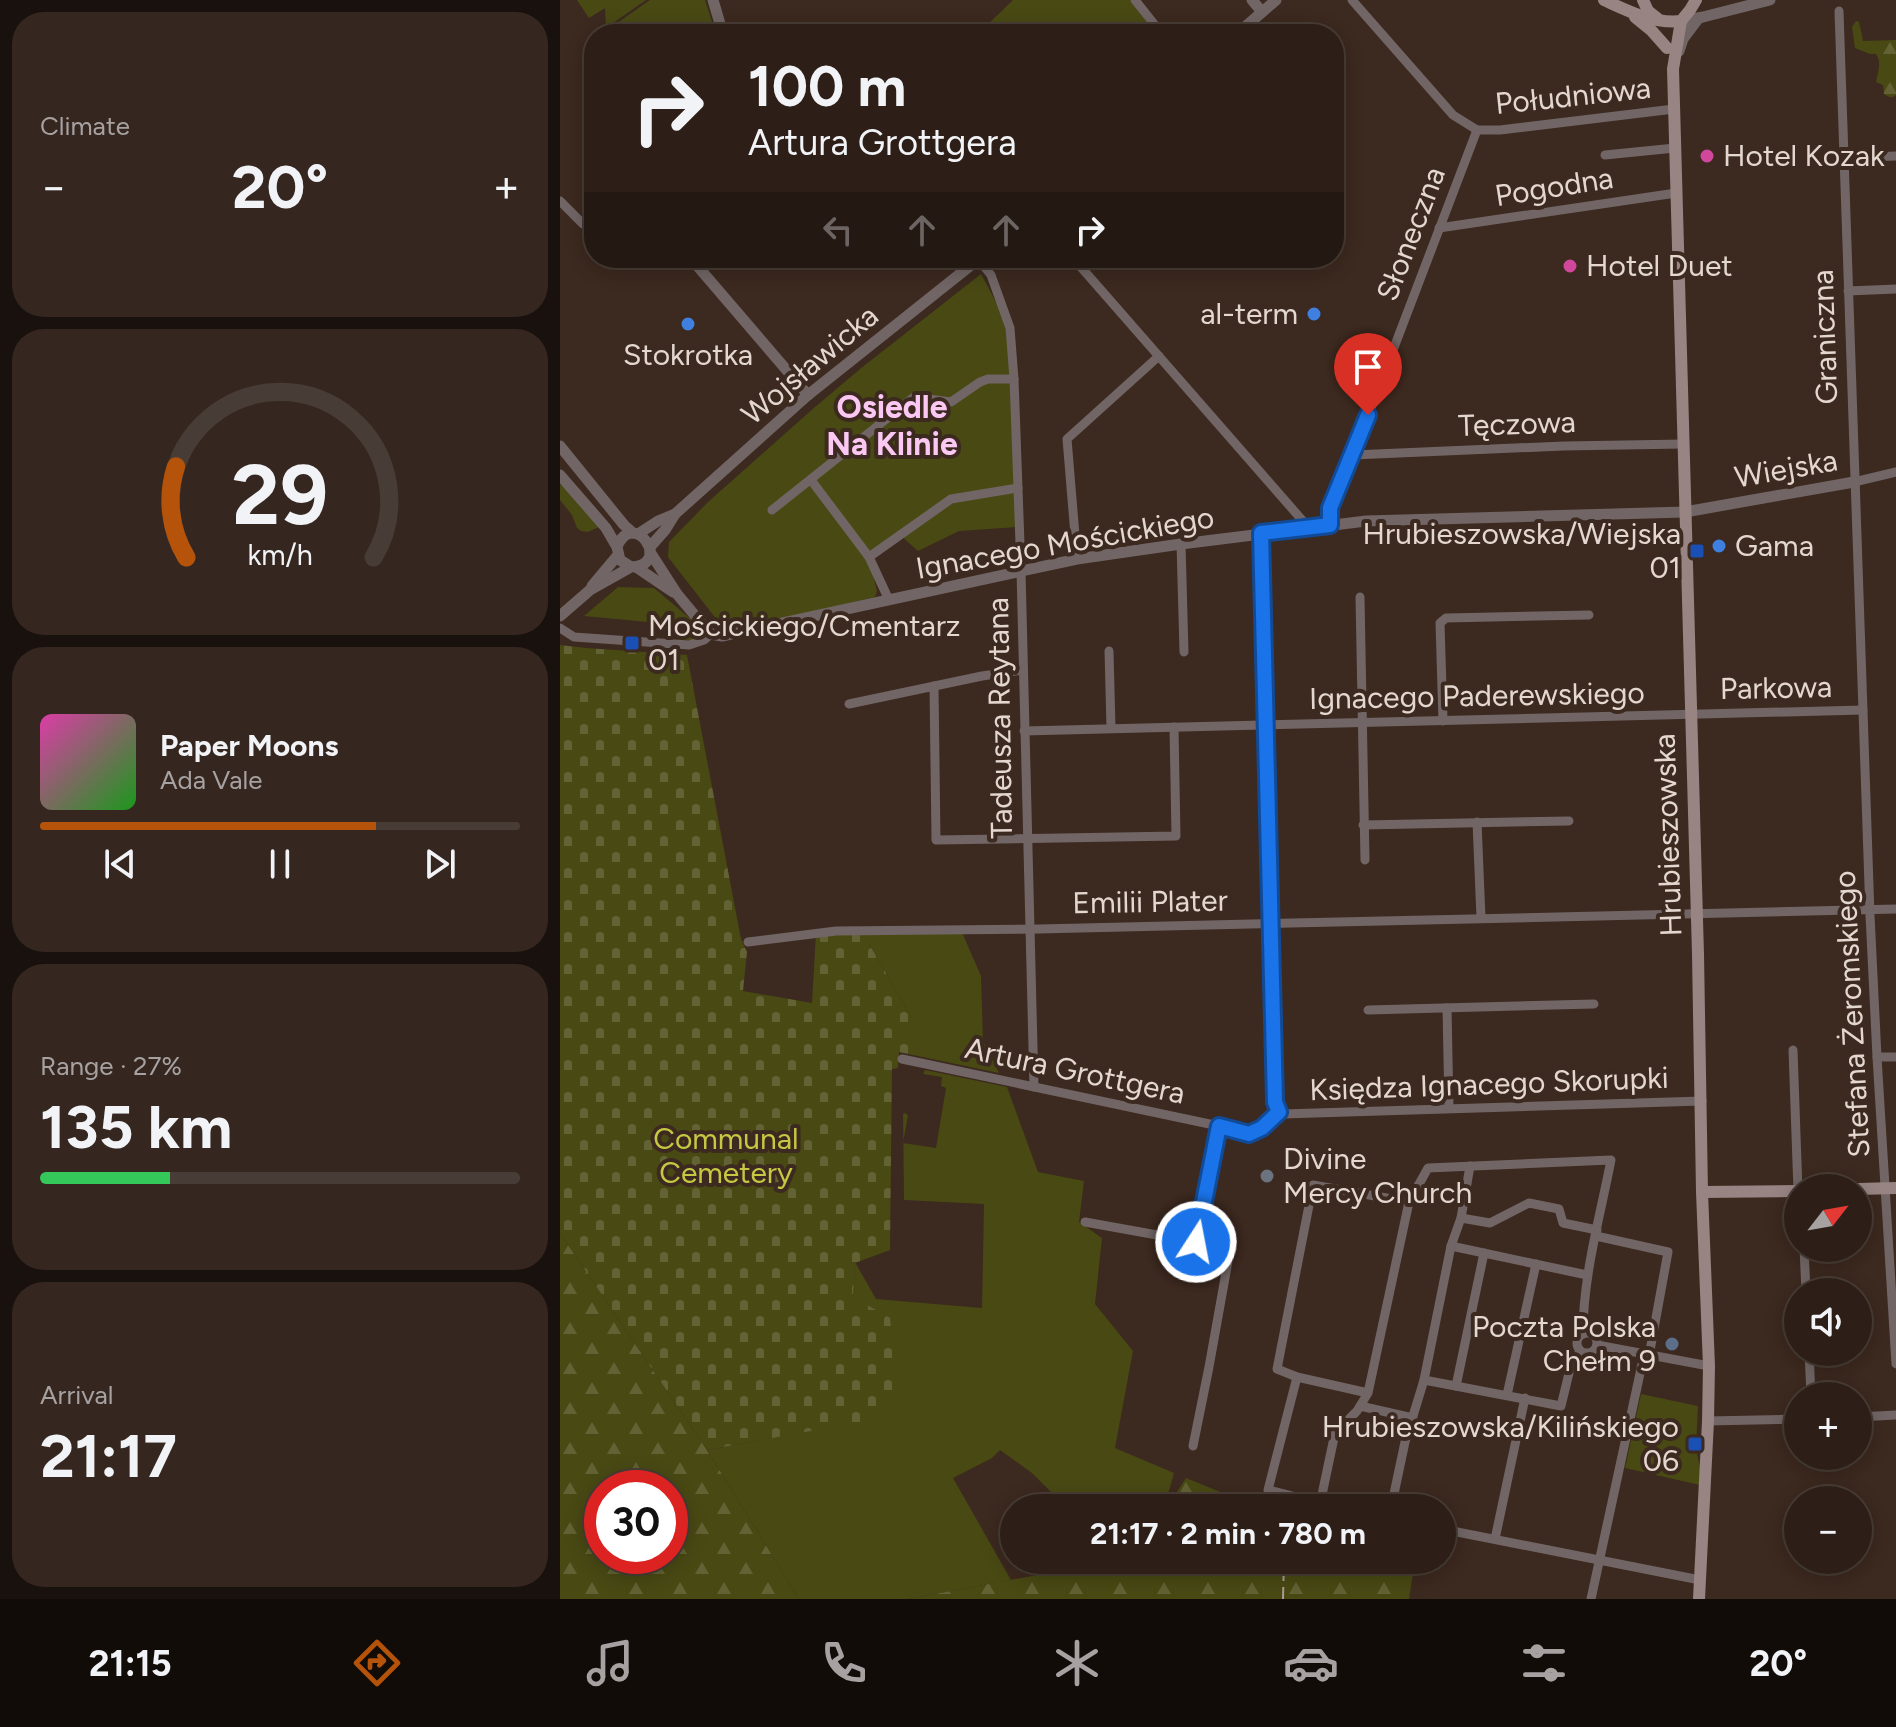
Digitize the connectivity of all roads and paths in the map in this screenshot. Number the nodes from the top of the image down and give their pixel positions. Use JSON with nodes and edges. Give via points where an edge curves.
{"nodes":[{"id":1,"x":713,"y":0,"type":"edge"},
{"id":2,"x":1135,"y":0,"type":"edge"},
{"id":3,"x":1252,"y":0,"type":"edge"},
{"id":4,"x":1276,"y":0,"type":"edge"},
{"id":5,"x":1352,"y":0,"type":"edge"},
{"id":6,"x":1604,"y":0,"type":"edge"},
{"id":7,"x":1643,"y":0,"type":"edge"},
{"id":8,"x":1696,"y":0,"type":"edge"},
{"id":9,"x":1770,"y":0,"type":"edge"},
{"id":10,"x":1628,"y":11,"type":"junction"},
{"id":11,"x":1839,"y":11,"type":"dead end"},
{"id":12,"x":1262,"y":12,"type":"junction"},
{"id":13,"x":1658,"y":19,"type":"junction"},
{"id":14,"x":1698,"y":19,"type":"junction"},
{"id":15,"x":1681,"y":21,"type":"junction"},
{"id":16,"x":720,"y":24,"type":"edge"},
{"id":17,"x":1154,"y":24,"type":"edge"},
{"id":18,"x":1248,"y":24,"type":"edge"},
{"id":19,"x":1667,"y":48,"type":"junction"},
{"id":20,"x":1673,"y":66,"type":"junction"},
{"id":21,"x":1674,"y":109,"type":"junction"},
{"id":22,"x":1477,"y":130,"type":"junction"},
{"id":23,"x":1675,"y":148,"type":"junction"},
{"id":24,"x":1605,"y":155,"type":"dead end"},
{"id":25,"x":1896,"y":156,"type":"edge"},
{"id":26,"x":1844,"y":158,"type":"junction"},
{"id":27,"x":1676,"y":193,"type":"junction"},
{"id":28,"x":560,"y":201,"type":"edge"},
{"id":29,"x":584,"y":224,"type":"edge"},
{"id":30,"x":1439,"y":228,"type":"junction"},
{"id":31,"x":702,"y":268,"type":"edge"},
{"id":32,"x":968,"y":268,"type":"edge"},
{"id":33,"x":986,"y":268,"type":"edge"},
{"id":34,"x":1082,"y":268,"type":"edge"},
{"id":35,"x":1896,"y":289,"type":"edge"},
{"id":36,"x":1848,"y":291,"type":"junction"},
{"id":37,"x":1159,"y":356,"type":"junction"},
{"id":38,"x":1014,"y":379,"type":"junction"},
{"id":39,"x":808,"y":395,"type":"junction"},
{"id":40,"x":1683,"y":444,"type":"junction"},
{"id":41,"x":560,"y":446,"type":"edge"},
{"id":42,"x":1353,"y":455,"type":"junction"},
{"id":43,"x":1896,"y":472,"type":"edge"},
{"id":44,"x":560,"y":475,"type":"edge"},
{"id":45,"x":811,"y":480,"type":"junction"},
{"id":46,"x":1854,"y":482,"type":"junction"},
{"id":47,"x":1018,"y":488,"type":"junction"},
{"id":48,"x":772,"y":510,"type":"dead end"},
{"id":49,"x":1685,"y":512,"type":"junction"},
{"id":50,"x":675,"y":514,"type":"junction"},
{"id":51,"x":1330,"y":525,"type":"junction"},
{"id":52,"x":1309,"y":528,"type":"junction"},
{"id":53,"x":1261,"y":533,"type":"junction"},
{"id":54,"x":635,"y":534,"type":"junction"},
{"id":55,"x":1181,"y":544,"type":"junction"},
{"id":56,"x":650,"y":550,"type":"junction"},
{"id":57,"x":617,"y":551,"type":"junction"},
{"id":58,"x":869,"y":557,"type":"junction"},
{"id":59,"x":1077,"y":559,"type":"junction"},
{"id":60,"x":633,"y":567,"type":"junction"},
{"id":61,"x":1021,"y":571,"type":"junction"},
{"id":62,"x":590,"y":590,"type":"junction"},
{"id":63,"x":677,"y":594,"type":"junction"},
{"id":64,"x":1360,"y":597,"type":"dead end"},
{"id":65,"x":889,"y":600,"type":"junction"},
{"id":66,"x":1589,"y":615,"type":"dead end"},
{"id":67,"x":560,"y":616,"type":"edge"},
{"id":68,"x":560,"y":628,"type":"edge"},
{"id":69,"x":711,"y":634,"type":"junction"},
{"id":70,"x":1109,"y":651,"type":"dead end"},
{"id":71,"x":1184,"y":652,"type":"dead end"},
{"id":72,"x":1023,"y":670,"type":"junction"},
{"id":73,"x":934,"y":686,"type":"junction"},
{"id":74,"x":849,"y":704,"type":"dead end"},
{"id":75,"x":1863,"y":710,"type":"junction"},
{"id":76,"x":1691,"y":715,"type":"junction"},
{"id":77,"x":1443,"y":721,"type":"junction"},
{"id":78,"x":1361,"y":723,"type":"junction"},
{"id":79,"x":1265,"y":725,"type":"junction"},
{"id":80,"x":1174,"y":727,"type":"junction"},
{"id":81,"x":1111,"y":728,"type":"junction"},
{"id":82,"x":1024,"y":731,"type":"junction"},
{"id":83,"x":1569,"y":821,"type":"dead end"},
{"id":84,"x":1477,"y":822,"type":"junction"},
{"id":85,"x":1363,"y":825,"type":"junction"},
{"id":86,"x":1027,"y":840,"type":"junction"},
{"id":87,"x":1365,"y":860,"type":"dead end"},
{"id":88,"x":1870,"y":909,"type":"junction"},
{"id":89,"x":1896,"y":909,"type":"edge"},
{"id":90,"x":1697,"y":914,"type":"junction"},
{"id":91,"x":1481,"y":918,"type":"junction"},
{"id":92,"x":1270,"y":923,"type":"junction"},
{"id":93,"x":1030,"y":929,"type":"junction"},
{"id":94,"x":748,"y":942,"type":"dead end"},
{"id":95,"x":1594,"y":1004,"type":"dead end"},
{"id":96,"x":1447,"y":1008,"type":"junction"},
{"id":97,"x":1368,"y":1010,"type":"dead end"},
{"id":98,"x":1793,"y":1050,"type":"dead end"},
{"id":99,"x":1877,"y":1057,"type":"junction"},
{"id":100,"x":1896,"y":1057,"type":"edge"},
{"id":101,"x":902,"y":1059,"type":"dead end"},
{"id":102,"x":1034,"y":1087,"type":"junction"},
{"id":103,"x":1702,"y":1101,"type":"junction"},
{"id":104,"x":1449,"y":1108,"type":"junction"},
{"id":105,"x":1279,"y":1112,"type":"junction"},
{"id":106,"x":1219,"y":1126,"type":"junction"},
{"id":107,"x":1470,"y":1166,"type":"junction"},
{"id":108,"x":1797,"y":1174,"type":"edge"},
{"id":109,"x":1890,"y":1188,"type":"edge"},
{"id":110,"x":1784,"y":1191,"type":"edge"},
{"id":111,"x":1702,"y":1192,"type":"junction"},
{"id":112,"x":1409,"y":1202,"type":"junction"},
{"id":113,"x":1461,"y":1218,"type":"junction"},
{"id":114,"x":1085,"y":1222,"type":"dead end"},
{"id":115,"x":1596,"y":1233,"type":"junction"},
{"id":116,"x":1196,"y":1242,"type":"junction"},
{"id":117,"x":1451,"y":1246,"type":"junction"},
{"id":118,"x":1484,"y":1253,"type":"junction"},
{"id":119,"x":1536,"y":1264,"type":"junction"},
{"id":120,"x":1587,"y":1275,"type":"junction"},
{"id":121,"x":1583,"y":1334,"type":"junction"},
{"id":122,"x":1597,"y":1345,"type":"junction"},
{"id":123,"x":1580,"y":1351,"type":"junction"},
{"id":124,"x":1646,"y":1355,"type":"junction"},
{"id":125,"x":1896,"y":1364,"type":"edge"},
{"id":126,"x":1709,"y":1366,"type":"junction"},
{"id":127,"x":1297,"y":1377,"type":"junction"},
{"id":128,"x":1424,"y":1380,"type":"junction"},
{"id":129,"x":1456,"y":1386,"type":"junction"},
{"id":130,"x":1368,"y":1393,"type":"junction"},
{"id":131,"x":1507,"y":1395,"type":"junction"},
{"id":132,"x":1525,"y":1398,"type":"junction"},
{"id":133,"x":1360,"y":1406,"type":"junction"},
{"id":134,"x":1896,"y":1415,"type":"edge"},
{"id":135,"x":1872,"y":1416,"type":"edge"},
{"id":136,"x":1413,"y":1418,"type":"junction"},
{"id":137,"x":1784,"y":1419,"type":"edge"},
{"id":138,"x":1708,"y":1421,"type":"junction"},
{"id":139,"x":1193,"y":1446,"type":"dead end"},
{"id":140,"x":1283,"y":1494,"type":"edge"},
{"id":141,"x":1322,"y":1494,"type":"edge"},
{"id":142,"x":1394,"y":1494,"type":"edge"},
{"id":143,"x":1456,"y":1532,"type":"edge"},
{"id":144,"x":1495,"y":1539,"type":"junction"},
{"id":145,"x":1600,"y":1561,"type":"junction"},
{"id":146,"x":1700,"y":1580,"type":"junction"},
{"id":147,"x":1591,"y":1599,"type":"edge"},
{"id":148,"x":1699,"y":1599,"type":"edge"}],
"edges":[{"from":1,"to":16,"type":"street"},
{"from":2,"to":17,"type":"street"},
{"from":3,"to":12,"type":"street"},
{"from":4,"to":12,"type":"street"},
{"from":5,"to":22,"type":"street","via":[[1453,115]]},
{"from":6,"to":10,"type":"main road"},
{"from":7,"to":13,"type":"main road"},
{"from":8,"to":15,"type":"main road"},
{"from":9,"to":14,"type":"street"},
{"from":10,"to":13,"type":"main road"},
{"from":10,"to":19,"type":"main road"},
{"from":11,"to":26,"type":"street","name":"Graniczna"},
{"from":12,"to":18,"type":"street"},
{"from":13,"to":15,"type":"main road"},
{"from":13,"to":19,"type":"main road"},
{"from":14,"to":15,"type":"street"},
{"from":14,"to":20,"type":"street"},
{"from":15,"to":20,"type":"main road"},
{"from":19,"to":20,"type":"main road"},
{"from":20,"to":21,"type":"main road","name":"Hrubieszowska"},
{"from":21,"to":22,"type":"street","name":"Południowa"},
{"from":21,"to":23,"type":"main road","name":"Hrubieszowska"},
{"from":22,"to":30,"type":"street","name":"Słoneczna"},
{"from":23,"to":24,"type":"street"},
{"from":23,"to":27,"type":"main road","name":"Hrubieszowska"},
{"from":25,"to":26,"type":"street"},
{"from":26,"to":36,"type":"street","name":"Graniczna"},
{"from":27,"to":30,"type":"street","name":"Pogodna"},
{"from":27,"to":40,"type":"main road","name":"Hrubieszowska"},
{"from":28,"to":29,"type":"street"},
{"from":30,"to":42,"type":"street","name":"Słoneczna"},
{"from":31,"to":39,"type":"street"},
{"from":32,"to":39,"type":"street","name":"Wojsławicka"},
{"from":33,"to":38,"type":"street","name":"Tadeusza Reytana","via":[[1010,328]]},
{"from":34,"to":37,"type":"street"},
{"from":35,"to":36,"type":"street"},
{"from":36,"to":46,"type":"street","name":"Graniczna"},
{"from":37,"to":52,"type":"street"},
{"from":37,"to":59,"type":"street","via":[[1067,439]]},
{"from":38,"to":45,"type":"street","via":[[988,379],[951,402],[914,397]]},
{"from":38,"to":47,"type":"street","name":"Tadeusza Reytana"},
{"from":39,"to":50,"type":"street","name":"Wojsławicka"},
{"from":40,"to":42,"type":"street","name":"Tęczowa"},
{"from":40,"to":49,"type":"main road","name":"Hrubieszowska"},
{"from":41,"to":54,"type":"street"},
{"from":42,"to":51,"type":"street","name":"Słoneczna","via":[[1330,508]]},
{"from":43,"to":46,"type":"street","name":"Wiejska"},
{"from":44,"to":57,"type":"street","via":[[606,528]]},
{"from":45,"to":48,"type":"street"},
{"from":45,"to":58,"type":"street"},
{"from":46,"to":49,"type":"street","name":"Wiejska"},
{"from":46,"to":75,"type":"street","name":"Graniczna"},
{"from":47,"to":58,"type":"street","via":[[951,499]]},
{"from":47,"to":61,"type":"street","name":"Tadeusza Reytana"},
{"from":49,"to":51,"type":"street","name":"Ignacego Mościckiego"},
{"from":49,"to":76,"type":"main road","name":"Hrubieszowska"},
{"from":50,"to":54,"type":"street","name":"Wojsławicka"},
{"from":50,"to":56,"type":"street","name":"Wojsławicka"},
{"from":51,"to":52,"type":"street","name":"Ignacego Mościckiego"},
{"from":52,"to":53,"type":"street","name":"Ignacego Mościckiego"},
{"from":53,"to":55,"type":"street","name":"Ignacego Mościckiego"},
{"from":53,"to":79,"type":"street"},
{"from":54,"to":56,"type":"street"},
{"from":54,"to":57,"type":"street","via":[[622,538]]},
{"from":55,"to":59,"type":"street","name":"Ignacego Mościckiego"},
{"from":55,"to":71,"type":"street"},
{"from":56,"to":60,"type":"street","via":[[645,562]]},
{"from":56,"to":63,"type":"street"},
{"from":57,"to":60,"type":"street","via":[[620,560]]},
{"from":57,"to":62,"type":"street"},
{"from":58,"to":65,"type":"street"},
{"from":59,"to":61,"type":"street","name":"Ignacego Mościckiego"},
{"from":60,"to":62,"type":"street"},
{"from":60,"to":63,"type":"street"},
{"from":61,"to":65,"type":"street","name":"Ignacego Mościckiego"},
{"from":61,"to":72,"type":"street","name":"Tadeusza Reytana"},
{"from":62,"to":67,"type":"street"},
{"from":63,"to":69,"type":"street"},
{"from":64,"to":78,"type":"street"},
{"from":65,"to":69,"type":"street","name":"Ignacego Mościckiego","via":[[729,635]]},
{"from":66,"to":77,"type":"street","via":[[1446,618],[1440,623]]},
{"from":68,"to":69,"type":"street","name":"Ignacego Mościckiego","via":[[574,637],[685,645]]},
{"from":70,"to":81,"type":"street"},
{"from":72,"to":73,"type":"street"},
{"from":72,"to":82,"type":"street","name":"Tadeusza Reytana"},
{"from":73,"to":74,"type":"street"},
{"from":73,"to":86,"type":"street","via":[[936,840]]},
{"from":75,"to":76,"type":"street","name":"Parkowa"},
{"from":75,"to":88,"type":"street","name":"Stefana Żeromskiego"},
{"from":76,"to":77,"type":"street","name":"Ignacego Paderewskiego"},
{"from":76,"to":90,"type":"main road","name":"Hrubieszowska"},
{"from":77,"to":78,"type":"street","name":"Ignacego Paderewskiego"},
{"from":78,"to":79,"type":"street","name":"Ignacego Paderewskiego"},
{"from":78,"to":85,"type":"street"},
{"from":79,"to":80,"type":"street","name":"Ignacego Paderewskiego"},
{"from":79,"to":92,"type":"street"},
{"from":80,"to":81,"type":"street","name":"Ignacego Paderewskiego"},
{"from":80,"to":86,"type":"street","via":[[1176,836]]},
{"from":81,"to":82,"type":"street","name":"Ignacego Paderewskiego"},
{"from":82,"to":86,"type":"street","name":"Tadeusza Reytana"},
{"from":83,"to":84,"type":"street"},
{"from":84,"to":85,"type":"street"},
{"from":84,"to":91,"type":"street"},
{"from":85,"to":87,"type":"street"},
{"from":86,"to":93,"type":"street","name":"Tadeusza Reytana"},
{"from":88,"to":89,"type":"street","name":"Emilii Plater"},
{"from":88,"to":90,"type":"street","name":"Emilii Plater"},
{"from":88,"to":99,"type":"street","name":"Stefana Żeromskiego"},
{"from":90,"to":91,"type":"street","name":"Emilii Plater"},
{"from":90,"to":103,"type":"main road","name":"Hrubieszowska"},
{"from":91,"to":92,"type":"street","name":"Emilii Plater"},
{"from":92,"to":93,"type":"street","name":"Emilii Plater"},
{"from":92,"to":105,"type":"street"},
{"from":93,"to":94,"type":"street","name":"Emilii Plater","via":[[836,931]]},
{"from":93,"to":102,"type":"street","name":"Tadeusza Reytana"},
{"from":95,"to":96,"type":"street"},
{"from":96,"to":97,"type":"street"},
{"from":96,"to":104,"type":"street"},
{"from":98,"to":108,"type":"street"},
{"from":99,"to":100,"type":"street"},
{"from":99,"to":109,"type":"street","name":"Stefana Żeromskiego"},
{"from":101,"to":102,"type":"street","name":"Artura Grottgera"},
{"from":102,"to":106,"type":"street","name":"Artura Grottgera"},
{"from":103,"to":104,"type":"street","name":"Księdza Ignacego Skorupki"},
{"from":103,"to":111,"type":"main road","name":"Hrubieszowska"},
{"from":104,"to":105,"type":"street","name":"Księdza Ignacego Skorupki"},
{"from":105,"to":106,"type":"street","name":"Artura Grottgera","via":[[1249,1134]]},
{"from":106,"to":116,"type":"street"},
{"from":107,"to":112,"type":"street","via":[[1428,1168]]},
{"from":107,"to":113,"type":"street"},
{"from":107,"to":115,"type":"street","via":[[1611,1160]]},
{"from":109,"to":125,"type":"street","name":"Stefana Żeromskiego"},
{"from":110,"to":111,"type":"main road"},
{"from":111,"to":126,"type":"main road","name":"Hrubieszowska"},
{"from":112,"to":127,"type":"street","via":[[1313,1185],[1277,1369]]},
{"from":112,"to":130,"type":"street"},
{"from":113,"to":115,"type":"street","via":[[1490,1223],[1529,1203],[1559,1209],[1563,1223]]},
{"from":113,"to":117,"type":"street"},
{"from":114,"to":116,"type":"street"},
{"from":115,"to":120,"type":"street"},
{"from":115,"to":124,"type":"street","via":[[1668,1252]]},
{"from":116,"to":139,"type":"street","via":[[1230,1250]]},
{"from":117,"to":118,"type":"street"},
{"from":117,"to":128,"type":"street"},
{"from":118,"to":119,"type":"street"},
{"from":118,"to":129,"type":"street"},
{"from":119,"to":120,"type":"street"},
{"from":119,"to":131,"type":"street"},
{"from":120,"to":121,"type":"street"},
{"from":121,"to":122,"type":"street","via":[[1593,1335]]},
{"from":121,"to":123,"type":"street","via":[[1577,1342]]},
{"from":122,"to":123,"type":"street","via":[[1590,1353]]},
{"from":122,"to":124,"type":"street"},
{"from":123,"to":132,"type":"street","via":[[1561,1406]]},
{"from":124,"to":126,"type":"street"},
{"from":124,"to":145,"type":"street"},
{"from":126,"to":138,"type":"main road","name":"Hrubieszowska"},
{"from":127,"to":130,"type":"street"},
{"from":127,"to":140,"type":"street","via":[[1268,1490]]},
{"from":128,"to":129,"type":"street"},
{"from":128,"to":136,"type":"street"},
{"from":129,"to":131,"type":"street"},
{"from":130,"to":133,"type":"street"},
{"from":131,"to":132,"type":"street"},
{"from":132,"to":144,"type":"street"},
{"from":133,"to":136,"type":"street"},
{"from":133,"to":141,"type":"street","via":[[1335,1433]]},
{"from":134,"to":135,"type":"street"},
{"from":136,"to":142,"type":"street"},
{"from":137,"to":138,"type":"street"},
{"from":138,"to":146,"type":"main road","name":"Hrubieszowska"},
{"from":143,"to":144,"type":"street"},
{"from":144,"to":145,"type":"street"},
{"from":145,"to":146,"type":"street"},
{"from":145,"to":147,"type":"street"},
{"from":146,"to":148,"type":"main road","name":"Hrubieszowska"}]}
